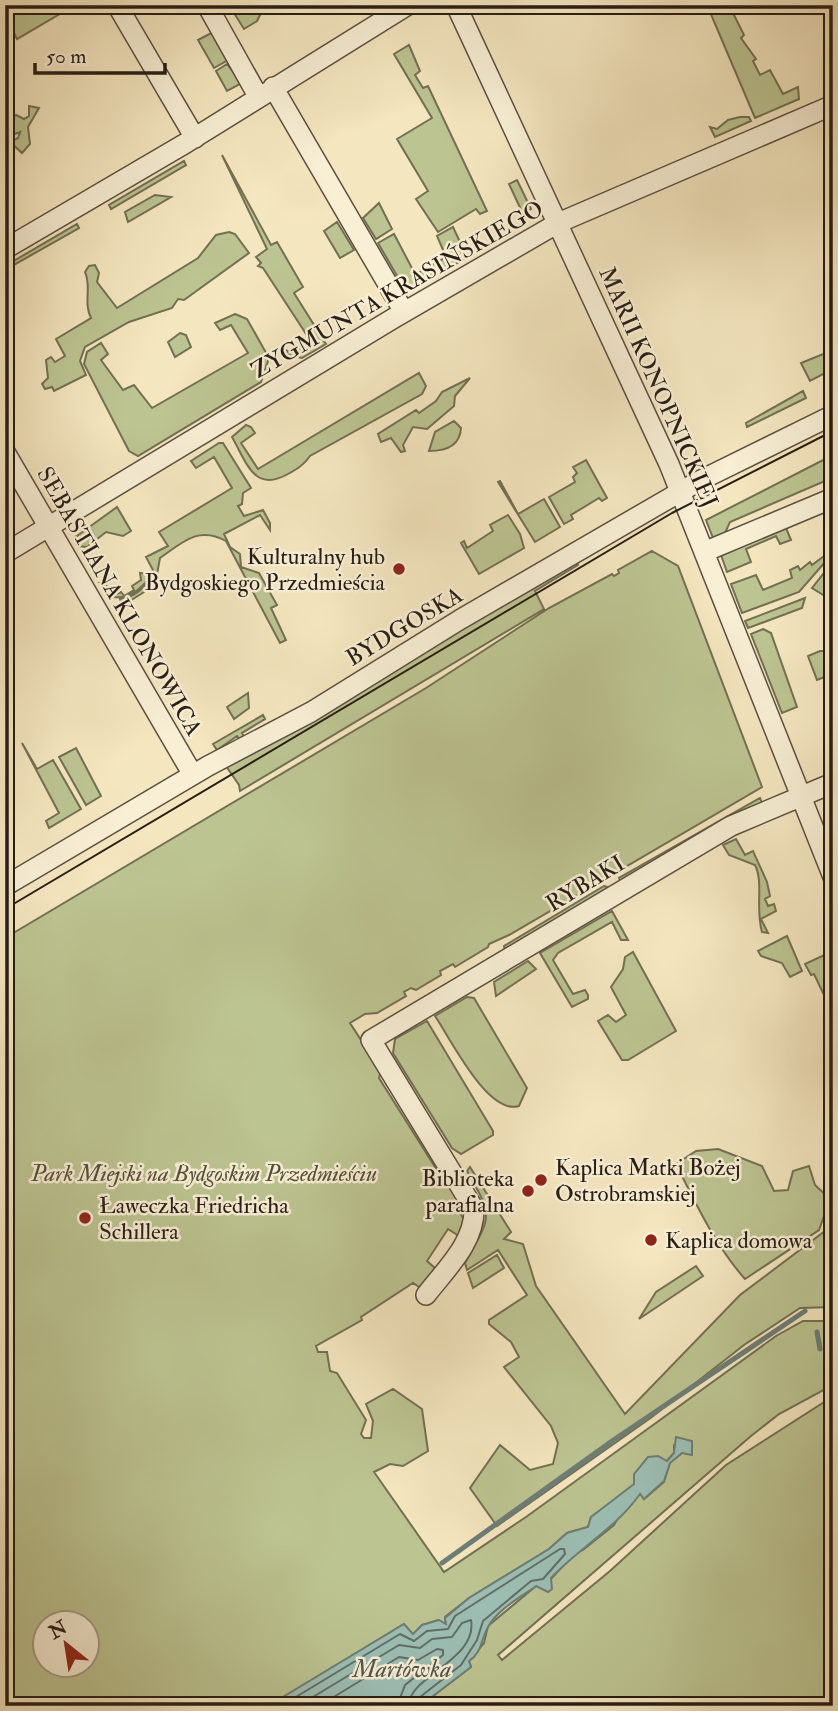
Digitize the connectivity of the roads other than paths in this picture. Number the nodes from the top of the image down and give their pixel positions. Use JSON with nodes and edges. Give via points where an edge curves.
{"nodes":[{"id":1,"x":117,"y":5,"type":"edge"},
{"id":2,"x":207,"y":5,"type":"edge"},
{"id":3,"x":408,"y":5,"type":"edge"},
{"id":4,"x":456,"y":5,"type":"edge"},
{"id":5,"x":265,"y":92,"type":"junction"},
{"id":6,"x":833,"y":105,"type":"edge"},
{"id":7,"x":195,"y":138,"type":"junction"},
{"id":8,"x":558,"y":223,"type":"junction"},
{"id":9,"x":5,"y":249,"type":"edge"},
{"id":10,"x":404,"y":312,"type":"junction"},
{"id":11,"x":833,"y":415,"type":"edge"},
{"id":12,"x":5,"y":452,"type":"edge"},
{"id":13,"x":680,"y":492,"type":"junction"},
{"id":14,"x":833,"y":498,"type":"edge"},
{"id":15,"x":48,"y":527,"type":"junction"},
{"id":16,"x":5,"y":552,"type":"edge"},
{"id":17,"x":704,"y":552,"type":"junction"},
{"id":18,"x":193,"y":775,"type":"junction"},
{"id":19,"x":833,"y":783,"type":"edge"},
{"id":20,"x":799,"y":796,"type":"junction"},
{"id":21,"x":833,"y":877,"type":"edge"},
{"id":22,"x":5,"y":886,"type":"edge"},
{"id":23,"x":426,"y":1295,"type":"dead end"}],
"edges":[{"from":1,"to":7,"type":"street"},
{"from":2,"to":5,"type":"street"},
{"from":3,"to":5,"type":"street"},
{"from":4,"to":8,"type":"street","name":"MARII KONOPNICKIEJ"},
{"from":5,"to":7,"type":"street"},
{"from":5,"to":10,"type":"street"},
{"from":6,"to":8,"type":"street","name":"ZYGMUNTA KRASIŃSKIEGO"},
{"from":7,"to":9,"type":"street"},
{"from":8,"to":10,"type":"street","name":"ZYGMUNTA KRASIŃSKIEGO"},
{"from":8,"to":13,"type":"street","name":"MARII KONOPNICKIEJ"},
{"from":10,"to":15,"type":"street","name":"ZYGMUNTA KRASIŃSKIEGO"},
{"from":11,"to":13,"type":"street","name":"BYDGOSKA"},
{"from":12,"to":15,"type":"street","name":"SEBASTIANA KLONOWICA"},
{"from":13,"to":17,"type":"street","name":"MARII KONOPNICKIEJ"},
{"from":13,"to":18,"type":"street","name":"BYDGOSKA","via":[[270,736]]},
{"from":14,"to":17,"type":"street"},
{"from":15,"to":16,"type":"street","name":"ZYGMUNTA KRASIŃSKIEGO"},
{"from":15,"to":18,"type":"street","name":"SEBASTIANA KLONOWICA"},
{"from":17,"to":20,"type":"street","name":"MARII KONOPNICKIEJ"},
{"from":18,"to":22,"type":"street","name":"BYDGOSKA"},
{"from":19,"to":20,"type":"street","name":"RYBAKI"},
{"from":20,"to":21,"type":"street","name":"MARII KONOPNICKIEJ"},
{"from":20,"to":23,"type":"street","name":"RYBAKI","via":[[694,847],[371,1040],[474,1209],[470,1238]]}]}
